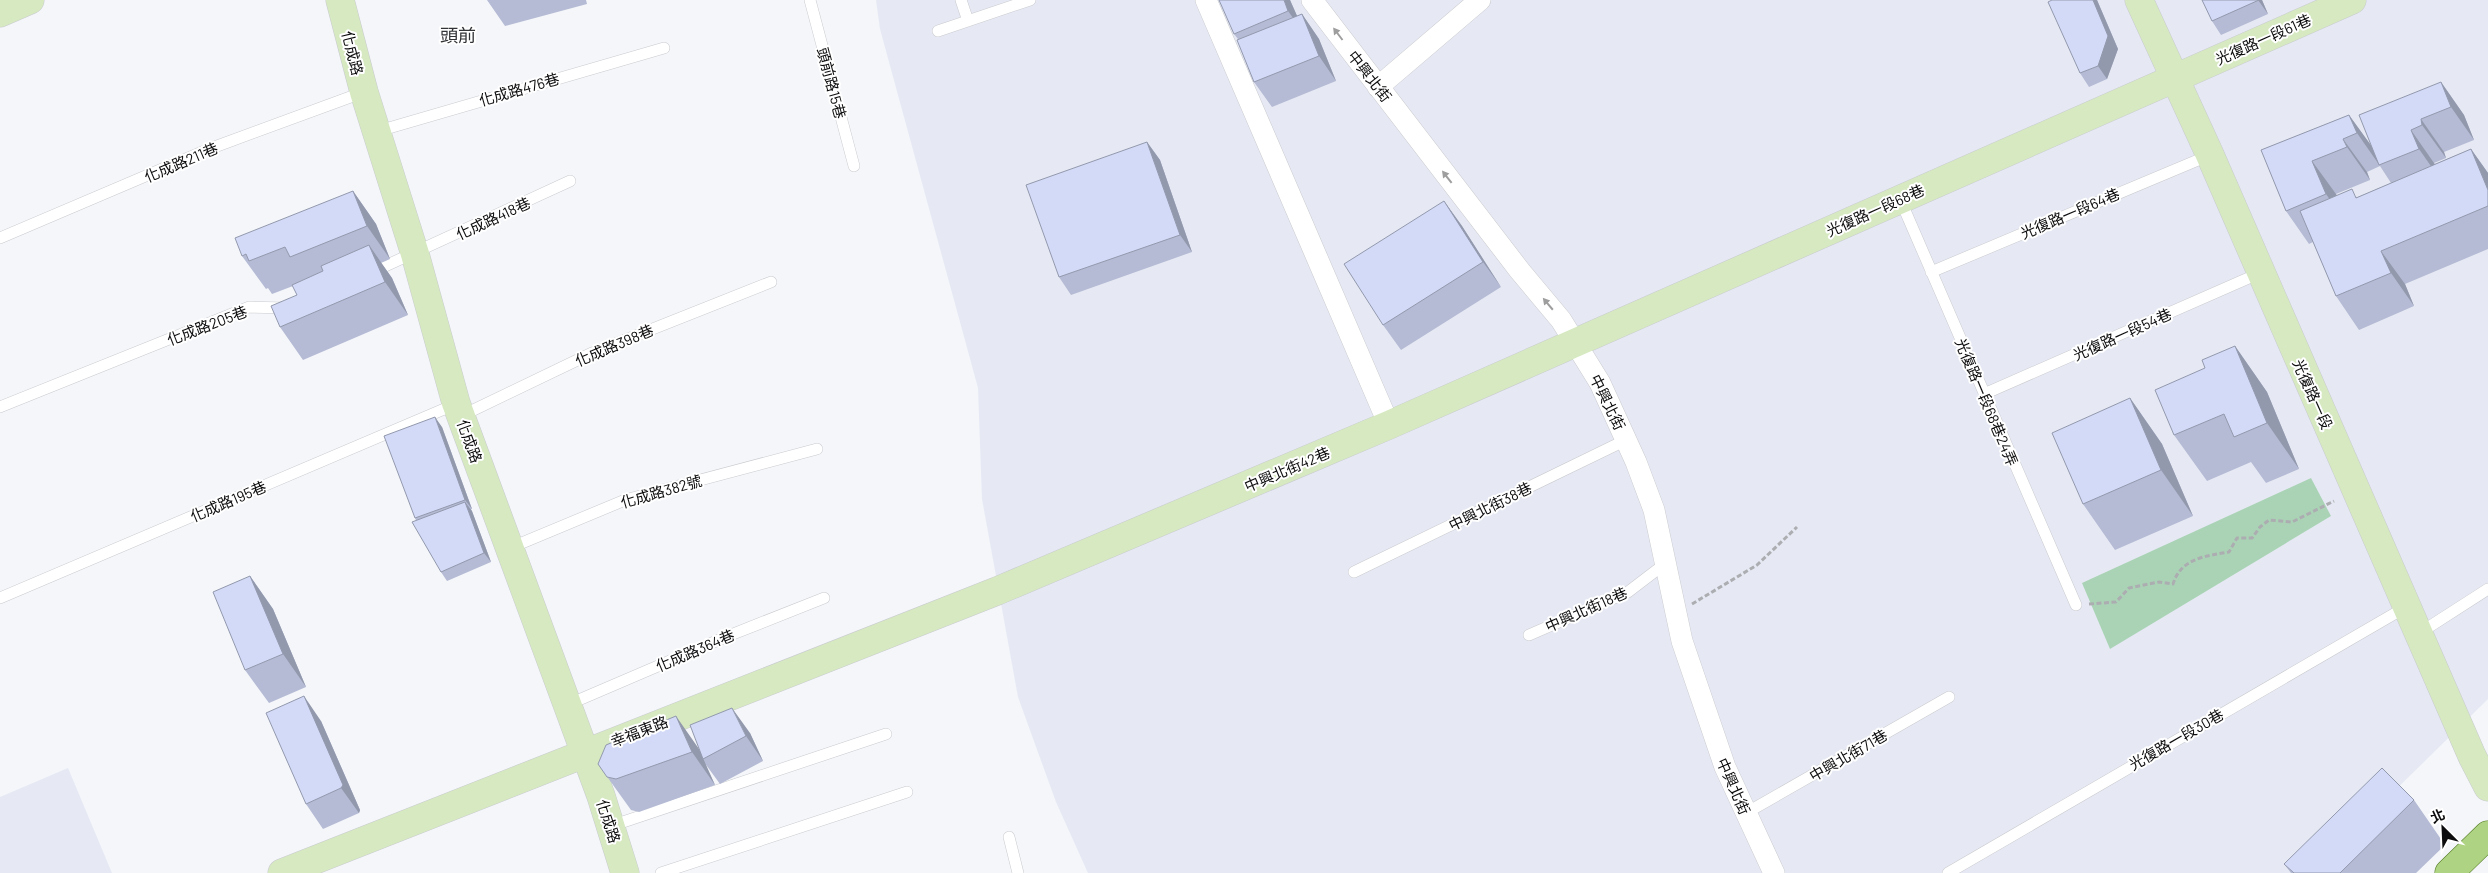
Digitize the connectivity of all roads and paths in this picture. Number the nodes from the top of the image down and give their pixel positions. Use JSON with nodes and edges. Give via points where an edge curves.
{"nodes":[{"id":1,"x":30,"y":0,"type":"edge"},
{"id":2,"x":340,"y":0,"type":"edge"},
{"id":3,"x":810,"y":0,"type":"edge"},
{"id":4,"x":962,"y":0,"type":"edge"},
{"id":5,"x":1030,"y":0,"type":"edge"},
{"id":6,"x":1206,"y":0,"type":"edge"},
{"id":7,"x":1312,"y":0,"type":"edge"},
{"id":8,"x":1480,"y":0,"type":"edge"},
{"id":9,"x":2139,"y":0,"type":"edge"},
{"id":10,"x":2352,"y":0,"type":"edge"},
{"id":11,"x":0,"y":13,"type":"edge"},
{"id":12,"x":968,"y":21,"type":"junction"},
{"id":13,"x":938,"y":31,"type":"dead end"},
{"id":14,"x":664,"y":48,"type":"dead end"},
{"id":15,"x":2174,"y":78,"type":"junction"},
{"id":16,"x":1378,"y":87,"type":"junction"},
{"id":17,"x":364,"y":92,"type":"junction"},
{"id":18,"x":375,"y":132,"type":"junction"},
{"id":19,"x":2210,"y":155,"type":"junction"},
{"id":20,"x":854,"y":166,"type":"dead end"},
{"id":21,"x":570,"y":181,"type":"dead end"},
{"id":22,"x":1900,"y":198,"type":"junction"},
{"id":23,"x":0,"y":238,"type":"edge"},
{"id":24,"x":415,"y":254,"type":"junction"},
{"id":25,"x":1931,"y":272,"type":"junction"},
{"id":26,"x":2260,"y":273,"type":"junction"},
{"id":27,"x":361,"y":277,"type":"edge"},
{"id":28,"x":771,"y":282,"type":"dead end"},
{"id":29,"x":298,"y":304,"type":"edge"},
{"id":30,"x":1576,"y":344,"type":"junction"},
{"id":31,"x":1984,"y":394,"type":"junction"},
{"id":32,"x":0,"y":407,"type":"edge"},
{"id":33,"x":459,"y":410,"type":"junction"},
{"id":34,"x":1389,"y":426,"type":"junction"},
{"id":35,"x":1626,"y":440,"type":"junction"},
{"id":36,"x":817,"y":449,"type":"dead end"},
{"id":37,"x":2334,"y":501,"type":"dead end"},
{"id":38,"x":1798,"y":527,"type":"dead end"},
{"id":39,"x":510,"y":548,"type":"junction"},
{"id":40,"x":1666,"y":563,"type":"junction"},
{"id":41,"x":1354,"y":572,"type":"dead end"},
{"id":42,"x":2488,"y":589,"type":"edge"},
{"id":43,"x":996,"y":591,"type":"joint"},
{"id":44,"x":0,"y":598,"type":"edge"},
{"id":45,"x":824,"y":598,"type":"dead end"},
{"id":46,"x":2076,"y":605,"type":"joint"},
{"id":47,"x":2406,"y":607,"type":"junction"},
{"id":48,"x":1677,"y":613,"type":"junction"},
{"id":49,"x":2418,"y":634,"type":"junction"},
{"id":50,"x":1529,"y":635,"type":"dead end"},
{"id":51,"x":1949,"y":697,"type":"dead end"},
{"id":52,"x":567,"y":705,"type":"junction"},
{"id":53,"x":886,"y":734,"type":"dead end"},
{"id":54,"x":585,"y":752,"type":"junction"},
{"id":55,"x":2488,"y":787,"type":"edge"},
{"id":56,"x":907,"y":792,"type":"dead end"},
{"id":57,"x":1746,"y":813,"type":"junction"},
{"id":58,"x":611,"y":826,"type":"junction"},
{"id":59,"x":2488,"y":835,"type":"edge"},
{"id":60,"x":1010,"y":836,"type":"dead end"},
{"id":61,"x":282,"y":873,"type":"edge"},
{"id":62,"x":626,"y":873,"type":"edge"},
{"id":63,"x":661,"y":873,"type":"edge"},
{"id":64,"x":1018,"y":873,"type":"edge"},
{"id":65,"x":1774,"y":873,"type":"edge"},
{"id":66,"x":1948,"y":873,"type":"edge"},
{"id":67,"x":2448,"y":873,"type":"edge"}],
"edges":[{"from":1,"to":11,"type":"street"},
{"from":2,"to":17,"type":"street","name":"化成路"},
{"from":3,"to":20,"type":"lane","name":"頭前路15巷"},
{"from":4,"to":12,"type":"lane"},
{"from":5,"to":12,"type":"lane"},
{"from":6,"to":34,"type":"street"},
{"from":16,"to":7,"type":"street","name":"中興北街","one_way":true},
{"from":8,"to":16,"type":"street"},
{"from":9,"to":15,"type":"street","name":"光復路一段"},
{"from":10,"to":15,"type":"street","name":"光復路一段61巷"},
{"from":12,"to":13,"type":"lane"},
{"from":14,"to":18,"type":"lane","name":"化成路476巷"},
{"from":15,"to":19,"type":"street","name":"光復路一段"},
{"from":15,"to":22,"type":"street","name":"光復路一段68巷"},
{"from":30,"to":16,"type":"street","name":"中興北街","one_way":true,"via":[[1561,320]]},
{"from":17,"to":18,"type":"street","name":"化成路"},
{"from":17,"to":23,"type":"lane","name":"化成路211巷","via":[[209,149]]},
{"from":18,"to":24,"type":"street","name":"化成路"},
{"from":19,"to":25,"type":"lane","name":"光復路一段64巷"},
{"from":19,"to":26,"type":"street","name":"光復路一段"},
{"from":21,"to":24,"type":"lane","name":"化成路418巷"},
{"from":22,"to":25,"type":"lane","name":"光復路一段68巷24弄"},
{"from":22,"to":30,"type":"street","name":"光復路一段68巷"},
{"from":24,"to":27,"type":"lane"},
{"from":24,"to":33,"type":"street","name":"化成路"},
{"from":25,"to":31,"type":"lane","name":"光復路一段68巷24弄"},
{"from":26,"to":31,"type":"lane","name":"光復路一段54巷"},
{"from":26,"to":47,"type":"street","name":"光復路一段"},
{"from":28,"to":33,"type":"lane","name":"化成路398巷"},
{"from":29,"to":32,"type":"lane","name":"化成路205巷","via":[[289,308],[249,308]]},
{"from":30,"to":34,"type":"street","name":"中興北街42巷"},
{"from":30,"to":35,"type":"street","name":"中興北街","via":[[1600,383]]},
{"from":31,"to":46,"type":"lane","name":"光復路一段68巷24弄"},
{"from":33,"to":39,"type":"street","name":"化成路"},
{"from":33,"to":44,"type":"lane","name":"化成路195巷"},
{"from":34,"to":43,"type":"street","name":"中興北街42巷"},
{"from":35,"to":40,"type":"street","name":"中興北街","via":[[1654,510]]},
{"from":35,"to":41,"type":"lane","name":"中興北街38巷"},
{"from":36,"to":39,"type":"lane","name":"化成路382號","via":[[625,500]]},
{"from":37,"to":46,"type":"path","via":[[2292,522],[2269,520],[2252,538],[2237,538],[2229,552],[2190,562],[2177,573],[2173,584],[2159,582],[2129,588],[2116,602]]},
{"from":38,"to":48,"type":"path","via":[[1757,565]]},
{"from":39,"to":52,"type":"street","name":"化成路"},
{"from":40,"to":48,"type":"street","name":"中興北街"},
{"from":40,"to":50,"type":"lane","name":"中興北街18巷","via":[[1628,592]]},
{"from":42,"to":49,"type":"lane"},
{"from":43,"to":54,"type":"street","name":"幸福東路"},
{"from":45,"to":52,"type":"lane","name":"化成路364巷"},
{"from":47,"to":49,"type":"street","name":"光復路一段"},
{"from":47,"to":66,"type":"lane","name":"光復路一段30巷"},
{"from":48,"to":57,"type":"street","name":"中興北街","via":[[1682,641],[1722,758]]},
{"from":49,"to":55,"type":"street","name":"光復路一段"},
{"from":51,"to":57,"type":"lane","name":"中興北街71巷"},
{"from":52,"to":54,"type":"street","name":"化成路"},
{"from":53,"to":58,"type":"lane"},
{"from":54,"to":58,"type":"street","name":"化成路"},
{"from":54,"to":61,"type":"street","name":"幸福東路"},
{"from":56,"to":63,"type":"lane"},
{"from":57,"to":65,"type":"street","name":"中興北街"},
{"from":58,"to":62,"type":"street","name":"化成路"},
{"from":59,"to":67,"type":"main road"},
{"from":60,"to":64,"type":"lane"}]}
